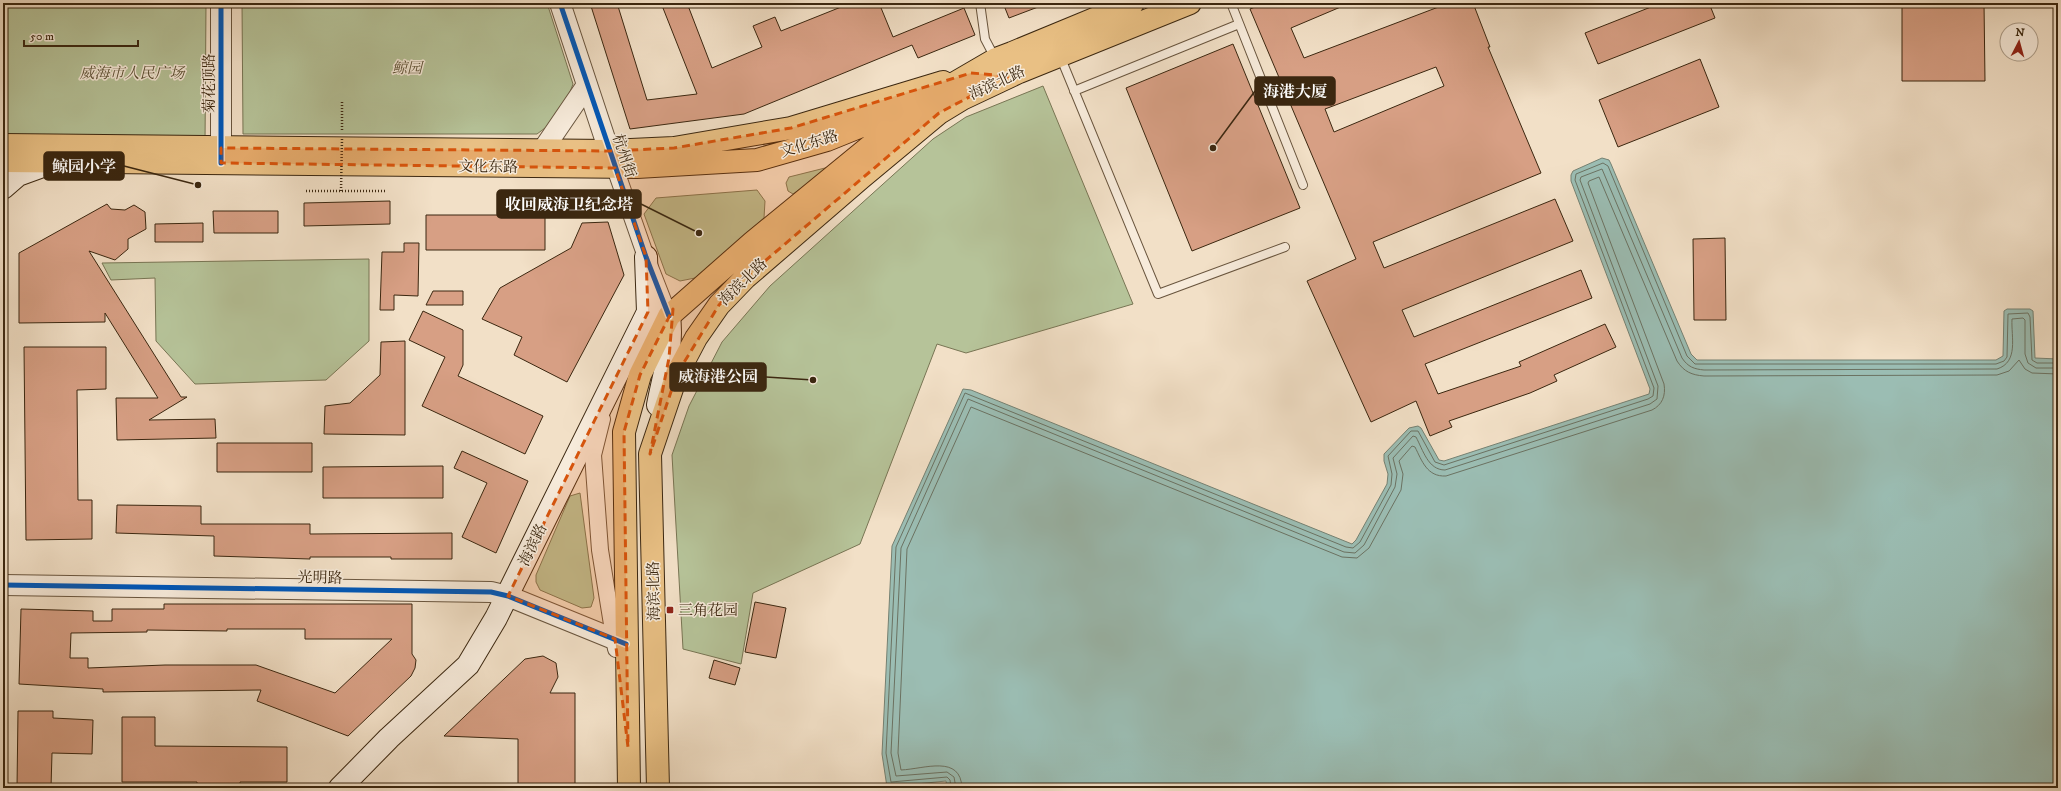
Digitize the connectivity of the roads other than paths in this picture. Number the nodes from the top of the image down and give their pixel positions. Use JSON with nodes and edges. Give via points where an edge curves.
{"nodes":[{"id":1,"x":221,"y":3,"type":"edge"},
{"id":2,"x":560,"y":3,"type":"edge"},
{"id":3,"x":980,"y":3,"type":"edge"},
{"id":4,"x":1133,"y":3,"type":"edge"},
{"id":5,"x":1190,"y":3,"type":"edge"},
{"id":6,"x":1231,"y":3,"type":"edge"},
{"id":7,"x":1239,"y":24,"type":"junction"},
{"id":8,"x":1060,"y":55,"type":"junction"},
{"id":9,"x":996,"y":59,"type":"junction"},
{"id":10,"x":972,"y":73,"type":"junction"},
{"id":11,"x":1009,"y":76,"type":"junction"},
{"id":12,"x":587,"y":85,"type":"junction"},
{"id":13,"x":1074,"y":91,"type":"junction"},
{"id":14,"x":929,"y":98,"type":"junction"},
{"id":15,"x":962,"y":99,"type":"junction"},
{"id":16,"x":3,"y":145,"type":"edge"},
{"id":17,"x":542,"y":151,"type":"junction"},
{"id":18,"x":221,"y":155,"type":"junction"},
{"id":19,"x":612,"y":160,"type":"junction"},
{"id":20,"x":3,"y":162,"type":"edge"},
{"id":21,"x":55,"y":162,"type":"junction"},
{"id":22,"x":1303,"y":185,"type":"dead end"},
{"id":23,"x":3,"y":188,"type":"edge"},
{"id":24,"x":1285,"y":247,"type":"dead end"},
{"id":25,"x":646,"y":257,"type":"junction"},
{"id":26,"x":669,"y":316,"type":"junction"},
{"id":27,"x":610,"y":388,"type":"junction"},
{"id":28,"x":650,"y":454,"type":"junction"},
{"id":29,"x":3,"y":585,"type":"edge"},
{"id":30,"x":508,"y":596,"type":"junction"},
{"id":31,"x":621,"y":641,"type":"junction"},
{"id":32,"x":340,"y":788,"type":"edge"},
{"id":33,"x":629,"y":788,"type":"edge"},
{"id":34,"x":658,"y":788,"type":"edge"}],
"edges":[{"from":1,"to":18,"type":"street","name":"菊花顶路"},
{"from":2,"to":12,"type":"street","name":"杭州街"},
{"from":3,"to":9,"type":"lane","via":[[985,39]]},
{"from":4,"to":9,"type":"main road","name":"海滨北路"},
{"from":5,"to":8,"type":"main road","name":"海滨北路"},
{"from":6,"to":7,"type":"lane"},
{"from":7,"to":13,"type":"lane"},
{"from":7,"to":22,"type":"lane"},
{"from":8,"to":11,"type":"main road","name":"海滨北路"},
{"from":8,"to":13,"type":"lane"},
{"from":9,"to":10,"type":"main road","name":"海滨北路"},
{"from":10,"to":11,"type":"main road"},
{"from":10,"to":14,"type":"main road","name":"海滨北路"},
{"from":10,"to":19,"type":"main road","via":[[791,128]]},
{"from":11,"to":15,"type":"main road","name":"海滨北路"},
{"from":12,"to":17,"type":"street"},
{"from":12,"to":19,"type":"street","name":"杭州街"},
{"from":13,"to":24,"type":"lane","via":[[1158,294]]},
{"from":14,"to":15,"type":"main road","name":"文化东路"},
{"from":14,"to":19,"type":"main road","name":"文化东路","via":[[827,140],[757,160]]},
{"from":14,"to":26,"type":"main road","name":"海滨北路","via":[[753,242]]},
{"from":15,"to":28,"type":"main road","name":"海滨北路","via":[[939,113],[861,178],[745,278],[719,305],[696,338],[677,374]]},
{"from":16,"to":18,"type":"main road"},
{"from":17,"to":18,"type":"main road"},
{"from":17,"to":19,"type":"main road"},
{"from":18,"to":19,"type":"main road","name":"文化东路"},
{"from":18,"to":21,"type":"main road","name":"文化东路"},
{"from":19,"to":25,"type":"street","name":"杭州街"},
{"from":20,"to":21,"type":"main road","name":"文化东路"},
{"from":21,"to":23,"type":"main road","via":[[18,174]]},
{"from":25,"to":26,"type":"street","name":"杭州街"},
{"from":25,"to":27,"type":"main road","name":"海滨路","via":[[648,312]]},
{"from":26,"to":28,"type":"main road","via":[[669,358]]},
{"from":26,"to":31,"type":"main road","name":"海滨北路","via":[[640,375],[624,432]]},
{"from":27,"to":30,"type":"main road","name":"海滨路"},
{"from":27,"to":31,"type":"street","via":[[593,454],[600,550]]},
{"from":28,"to":34,"type":"main road","name":"海滨北路"},
{"from":29,"to":30,"type":"street","name":"光明路","via":[[491,592]]},
{"from":30,"to":31,"type":"street","name":"光明路"},
{"from":30,"to":32,"type":"main road","name":"海滨路","via":[[468,665],[389,738]]},
{"from":31,"to":33,"type":"main road","name":"海滨北路"}]}
